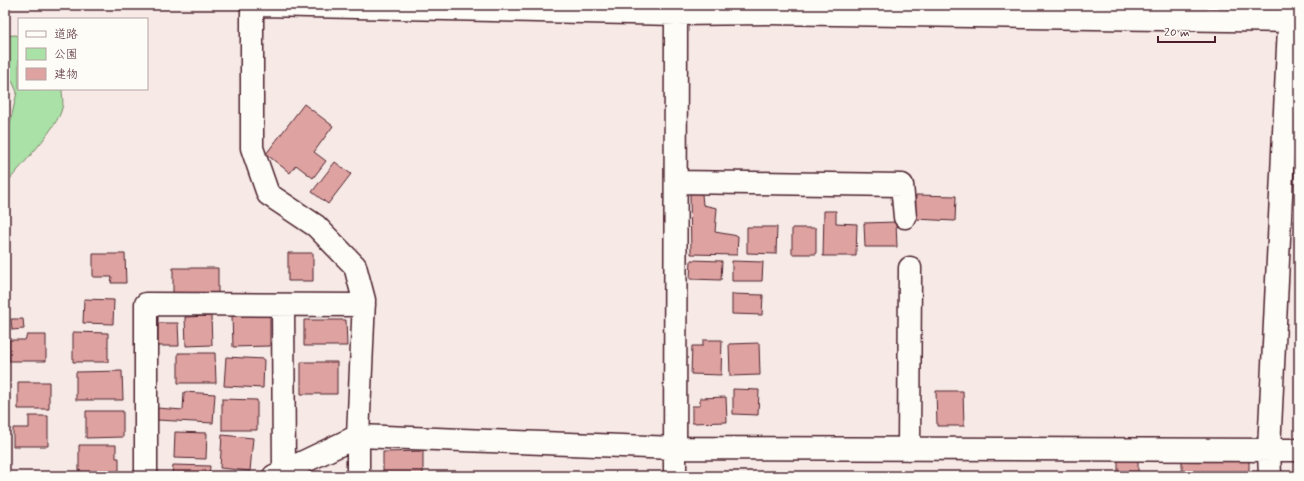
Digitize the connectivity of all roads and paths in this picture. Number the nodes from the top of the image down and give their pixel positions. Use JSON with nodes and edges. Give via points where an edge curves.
{"nodes":[{"id":1,"x":252,"y":5,"type":"edge"},
{"id":2,"x":263,"y":5,"type":"edge"},
{"id":3,"x":767,"y":9,"type":"edge"},
{"id":4,"x":676,"y":14,"type":"junction"},
{"id":5,"x":1293,"y":16,"type":"edge"},
{"id":6,"x":676,"y":182,"type":"junction"},
{"id":7,"x":905,"y":217,"type":"dead end"},
{"id":8,"x":910,"y":268,"type":"dead end"},
{"id":9,"x":283,"y":305,"type":"junction"},
{"id":10,"x":364,"y":305,"type":"junction"},
{"id":11,"x":358,"y":436,"type":"junction"},
{"id":12,"x":675,"y":448,"type":"junction"},
{"id":13,"x":909,"y":449,"type":"junction"},
{"id":14,"x":1269,"y":450,"type":"junction"},
{"id":15,"x":1299,"y":450,"type":"edge"},
{"id":16,"x":279,"y":474,"type":"edge"},
{"id":17,"x":146,"y":476,"type":"edge"},
{"id":18,"x":358,"y":476,"type":"edge"},
{"id":19,"x":675,"y":476,"type":"edge"},
{"id":20,"x":1270,"y":476,"type":"edge"}],
"edges":[{"from":1,"to":10,"type":"street","via":[[252,148],[268,194],[316,226],[355,266]]},
{"from":2,"to":4,"type":"street"},
{"from":3,"to":4,"type":"street"},
{"from":3,"to":5,"type":"street"},
{"from":4,"to":6,"type":"street"},
{"from":5,"to":14,"type":"street"},
{"from":6,"to":7,"type":"street","via":[[902,185]]},
{"from":6,"to":12,"type":"street"},
{"from":8,"to":13,"type":"street"},
{"from":9,"to":10,"type":"street"},
{"from":9,"to":16,"type":"street"},
{"from":9,"to":17,"type":"street","via":[[146,304]]},
{"from":10,"to":11,"type":"street"},
{"from":11,"to":12,"type":"street"},
{"from":11,"to":16,"type":"street"},
{"from":11,"to":18,"type":"street"},
{"from":12,"to":13,"type":"street"},
{"from":12,"to":19,"type":"street"},
{"from":13,"to":14,"type":"street"},
{"from":14,"to":15,"type":"street"},
{"from":14,"to":20,"type":"street"}]}
